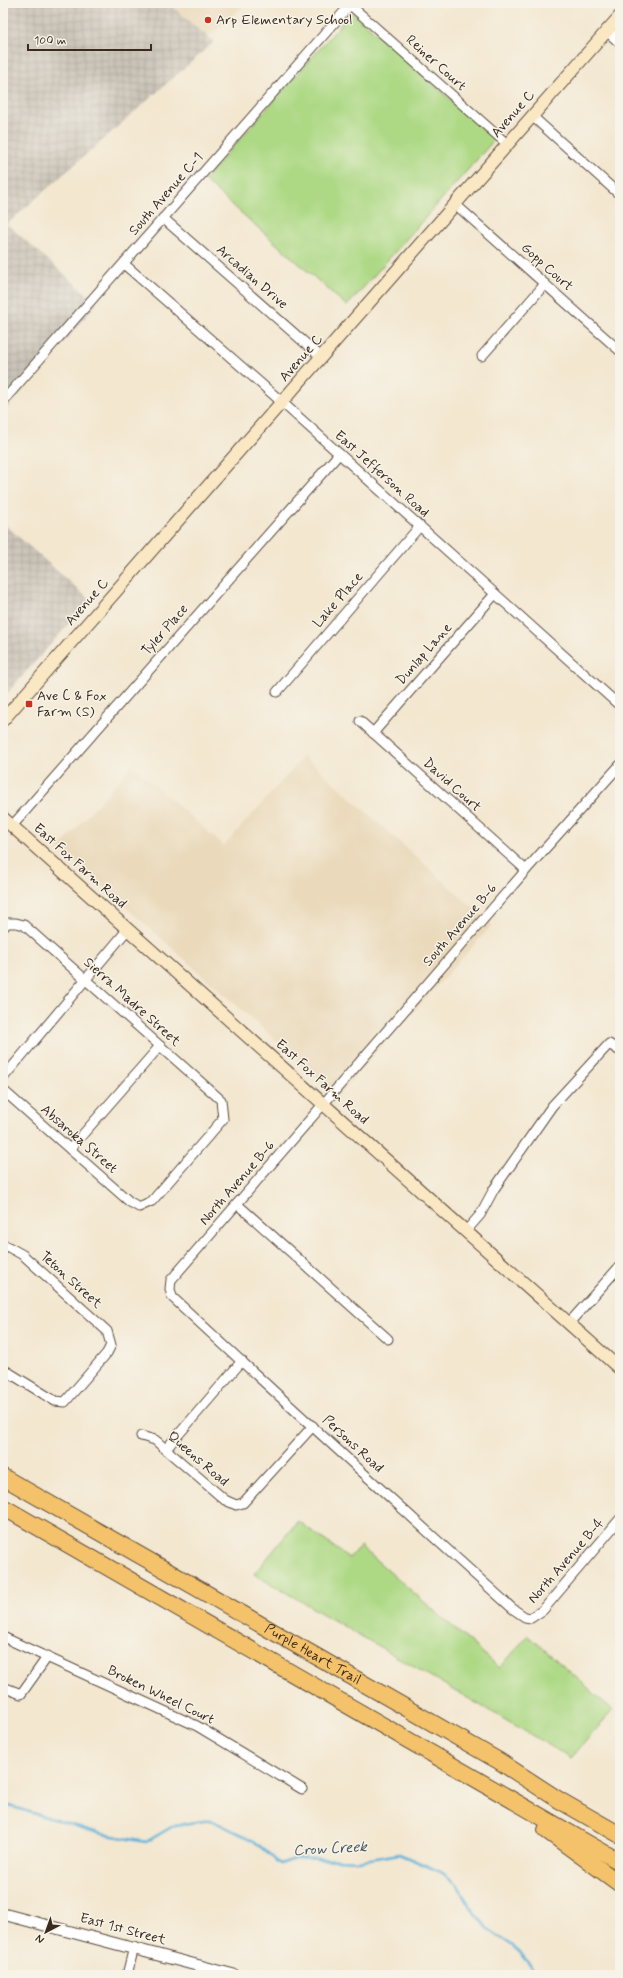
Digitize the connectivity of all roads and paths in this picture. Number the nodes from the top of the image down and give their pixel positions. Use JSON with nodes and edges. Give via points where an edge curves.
{"nodes":[{"id":1,"x":349,"y":4,"type":"edge"},
{"id":2,"x":620,"y":16,"type":"edge"},
{"id":3,"x":608,"y":30,"type":"junction"},
{"id":4,"x":620,"y":42,"type":"edge"},
{"id":5,"x":532,"y":116,"type":"junction"},
{"id":6,"x":506,"y":144,"type":"junction"},
{"id":7,"x":620,"y":195,"type":"edge"},
{"id":8,"x":455,"y":204,"type":"junction"},
{"id":9,"x":163,"y":218,"type":"junction"},
{"id":10,"x":124,"y":264,"type":"junction"},
{"id":11,"x":545,"y":284,"type":"junction"},
{"id":12,"x":620,"y":351,"type":"edge"},
{"id":13,"x":482,"y":356,"type":"dead end"},
{"id":14,"x":321,"y":357,"type":"junction"},
{"id":15,"x":3,"y":401,"type":"edge"},
{"id":16,"x":282,"y":402,"type":"junction"},
{"id":17,"x":339,"y":454,"type":"junction"},
{"id":18,"x":420,"y":526,"type":"junction"},
{"id":19,"x":495,"y":594,"type":"junction"},
{"id":20,"x":276,"y":692,"type":"dead end"},
{"id":21,"x":620,"y":706,"type":"edge"},
{"id":22,"x":3,"y":720,"type":"edge"},
{"id":23,"x":360,"y":721,"type":"dead end"},
{"id":24,"x":373,"y":733,"type":"junction"},
{"id":25,"x":620,"y":765,"type":"edge"},
{"id":26,"x":7,"y":822,"type":"edge"},
{"id":27,"x":526,"y":870,"type":"junction"},
{"id":28,"x":3,"y":928,"type":"edge"},
{"id":29,"x":128,"y":929,"type":"junction"},
{"id":30,"x":85,"y":980,"type":"junction"},
{"id":31,"x":160,"y":1046,"type":"junction"},
{"id":32,"x":620,"y":1051,"type":"edge"},
{"id":33,"x":3,"y":1078,"type":"edge"},
{"id":34,"x":3,"y":1090,"type":"edge"},
{"id":35,"x":324,"y":1104,"type":"junction"},
{"id":36,"x":70,"y":1149,"type":"junction"},
{"id":37,"x":237,"y":1204,"type":"junction"},
{"id":38,"x":139,"y":1206,"type":"joint"},
{"id":39,"x":466,"y":1231,"type":"junction"},
{"id":40,"x":3,"y":1244,"type":"edge"},
{"id":41,"x":620,"y":1266,"type":"edge"},
{"id":42,"x":171,"y":1280,"type":"joint"},
{"id":43,"x":569,"y":1323,"type":"junction"},
{"id":44,"x":388,"y":1339,"type":"dead end"},
{"id":45,"x":242,"y":1361,"type":"junction"},
{"id":46,"x":3,"y":1369,"type":"edge"},
{"id":47,"x":620,"y":1369,"type":"edge"},
{"id":48,"x":314,"y":1426,"type":"junction"},
{"id":49,"x":141,"y":1436,"type":"dead end"},
{"id":50,"x":166,"y":1449,"type":"junction"},
{"id":51,"x":3,"y":1477,"type":"edge"},
{"id":52,"x":3,"y":1506,"type":"edge"},
{"id":53,"x":620,"y":1519,"type":"edge"},
{"id":54,"x":531,"y":1618,"type":"joint"},
{"id":55,"x":3,"y":1637,"type":"edge"},
{"id":56,"x":48,"y":1656,"type":"junction"},
{"id":57,"x":3,"y":1687,"type":"edge"},
{"id":58,"x":436,"y":1758,"type":"junction"},
{"id":59,"x":302,"y":1789,"type":"dead end"},
{"id":60,"x":559,"y":1800,"type":"junction"},
{"id":61,"x":620,"y":1828,"type":"edge"},
{"id":62,"x":620,"y":1835,"type":"edge"},
{"id":63,"x":620,"y":1862,"type":"edge"},
{"id":64,"x":620,"y":1884,"type":"edge"},
{"id":65,"x":4,"y":1916,"type":"edge"},
{"id":66,"x":134,"y":1947,"type":"junction"},
{"id":67,"x":127,"y":1975,"type":"edge"},
{"id":68,"x":234,"y":1975,"type":"edge"}],
"edges":[{"from":1,"to":6,"type":"street","name":"Reiner Court"},
{"from":1,"to":9,"type":"street","name":"South Avenue C-1"},
{"from":2,"to":3,"type":"main road","name":"Avenue C"},
{"from":3,"to":4,"type":"street"},
{"from":3,"to":5,"type":"main road","name":"Avenue C"},
{"from":5,"to":6,"type":"main road","name":"Avenue C"},
{"from":5,"to":7,"type":"street"},
{"from":6,"to":8,"type":"main road","name":"Avenue C"},
{"from":8,"to":11,"type":"street","name":"Gopp Court"},
{"from":8,"to":14,"type":"main road","name":"Avenue C"},
{"from":9,"to":10,"type":"street","name":"South Avenue C-1"},
{"from":9,"to":14,"type":"street","name":"Arcadian Drive"},
{"from":10,"to":15,"type":"street","name":"South Avenue C-1"},
{"from":10,"to":16,"type":"street","name":"East Jefferson Road"},
{"from":11,"to":12,"type":"street","name":"Gopp Court"},
{"from":11,"to":13,"type":"street"},
{"from":14,"to":16,"type":"main road","name":"Avenue C"},
{"from":16,"to":17,"type":"street","name":"East Jefferson Road"},
{"from":16,"to":22,"type":"main road","name":"Avenue C"},
{"from":17,"to":18,"type":"street","name":"East Jefferson Road"},
{"from":17,"to":26,"type":"street","name":"Tyler Place"},
{"from":18,"to":19,"type":"street","name":"East Jefferson Road"},
{"from":18,"to":20,"type":"street","name":"Lake Place"},
{"from":19,"to":21,"type":"street","name":"East Jefferson Road"},
{"from":19,"to":24,"type":"street","name":"Dunlap Lane"},
{"from":23,"to":24,"type":"street","name":"David Court"},
{"from":24,"to":27,"type":"street","name":"David Court"},
{"from":25,"to":27,"type":"street","name":"South Avenue B-6"},
{"from":26,"to":29,"type":"main road","name":"East Fox Farm Road"},
{"from":27,"to":35,"type":"street","name":"South Avenue B-6"},
{"from":28,"to":30,"type":"street","name":"Sierra Madre Street","via":[[7,923],[24,925]]},
{"from":29,"to":30,"type":"street"},
{"from":29,"to":35,"type":"main road","name":"East Fox Farm Road"},
{"from":30,"to":31,"type":"street","name":"Sierra Madre Street"},
{"from":30,"to":33,"type":"street"},
{"from":31,"to":36,"type":"street"},
{"from":31,"to":38,"type":"street","name":"Sierra Madre Street","via":[[221,1100],[223,1119],[152,1201]]},
{"from":32,"to":39,"type":"street","via":[[609,1044],[552,1106],[494,1189],[480,1215]]},
{"from":34,"to":36,"type":"street","name":"Absaroka Street"},
{"from":35,"to":37,"type":"street","name":"North Avenue B-6"},
{"from":35,"to":39,"type":"main road","name":"East Fox Farm Road"},
{"from":36,"to":38,"type":"street","name":"Absaroka Street","via":[[130,1202]]},
{"from":37,"to":42,"type":"street","name":"North Avenue B-6"},
{"from":37,"to":44,"type":"street"},
{"from":39,"to":43,"type":"main road","name":"East Fox Farm Road"},
{"from":40,"to":46,"type":"street","name":"Teton Street","via":[[23,1255],[107,1332],[111,1345],[65,1402],[55,1401]]},
{"from":41,"to":43,"type":"street"},
{"from":42,"to":45,"type":"street","name":"Persons Road","via":[[172,1297]]},
{"from":43,"to":47,"type":"main road","name":"East Fox Farm Road"},
{"from":45,"to":48,"type":"street","name":"Persons Road"},
{"from":45,"to":50,"type":"street"},
{"from":48,"to":50,"type":"street","name":"Queens Road","via":[[243,1503],[236,1505],[225,1500]]},
{"from":48,"to":54,"type":"street","name":"Persons Road","via":[[513,1609]]},
{"from":49,"to":50,"type":"street","name":"Queens Road","via":[[155,1440]]},
{"from":51,"to":60,"type":"highway","name":"Purple Heart Trail","via":[[499,1761]]},
{"from":52,"to":58,"type":"highway","name":"Purple Heart Trail"},
{"from":53,"to":54,"type":"street","name":"North Avenue B-4","via":[[543,1610]]},
{"from":55,"to":56,"type":"street","name":"Broken Wheel Court"},
{"from":56,"to":57,"type":"street","via":[[21,1694]]},
{"from":56,"to":59,"type":"street","name":"Broken Wheel Court","via":[[197,1726]]},
{"from":58,"to":63,"type":"highway","name":"Purple Heart Trail"},
{"from":58,"to":64,"type":"highway","via":[[535,1822]]},
{"from":60,"to":61,"type":"highway"},
{"from":60,"to":62,"type":"highway","name":"Purple Heart Trail"},
{"from":65,"to":66,"type":"street","name":"East 1st Street"},
{"from":66,"to":67,"type":"street"},
{"from":66,"to":68,"type":"street","name":"East 1st Street"}]}
